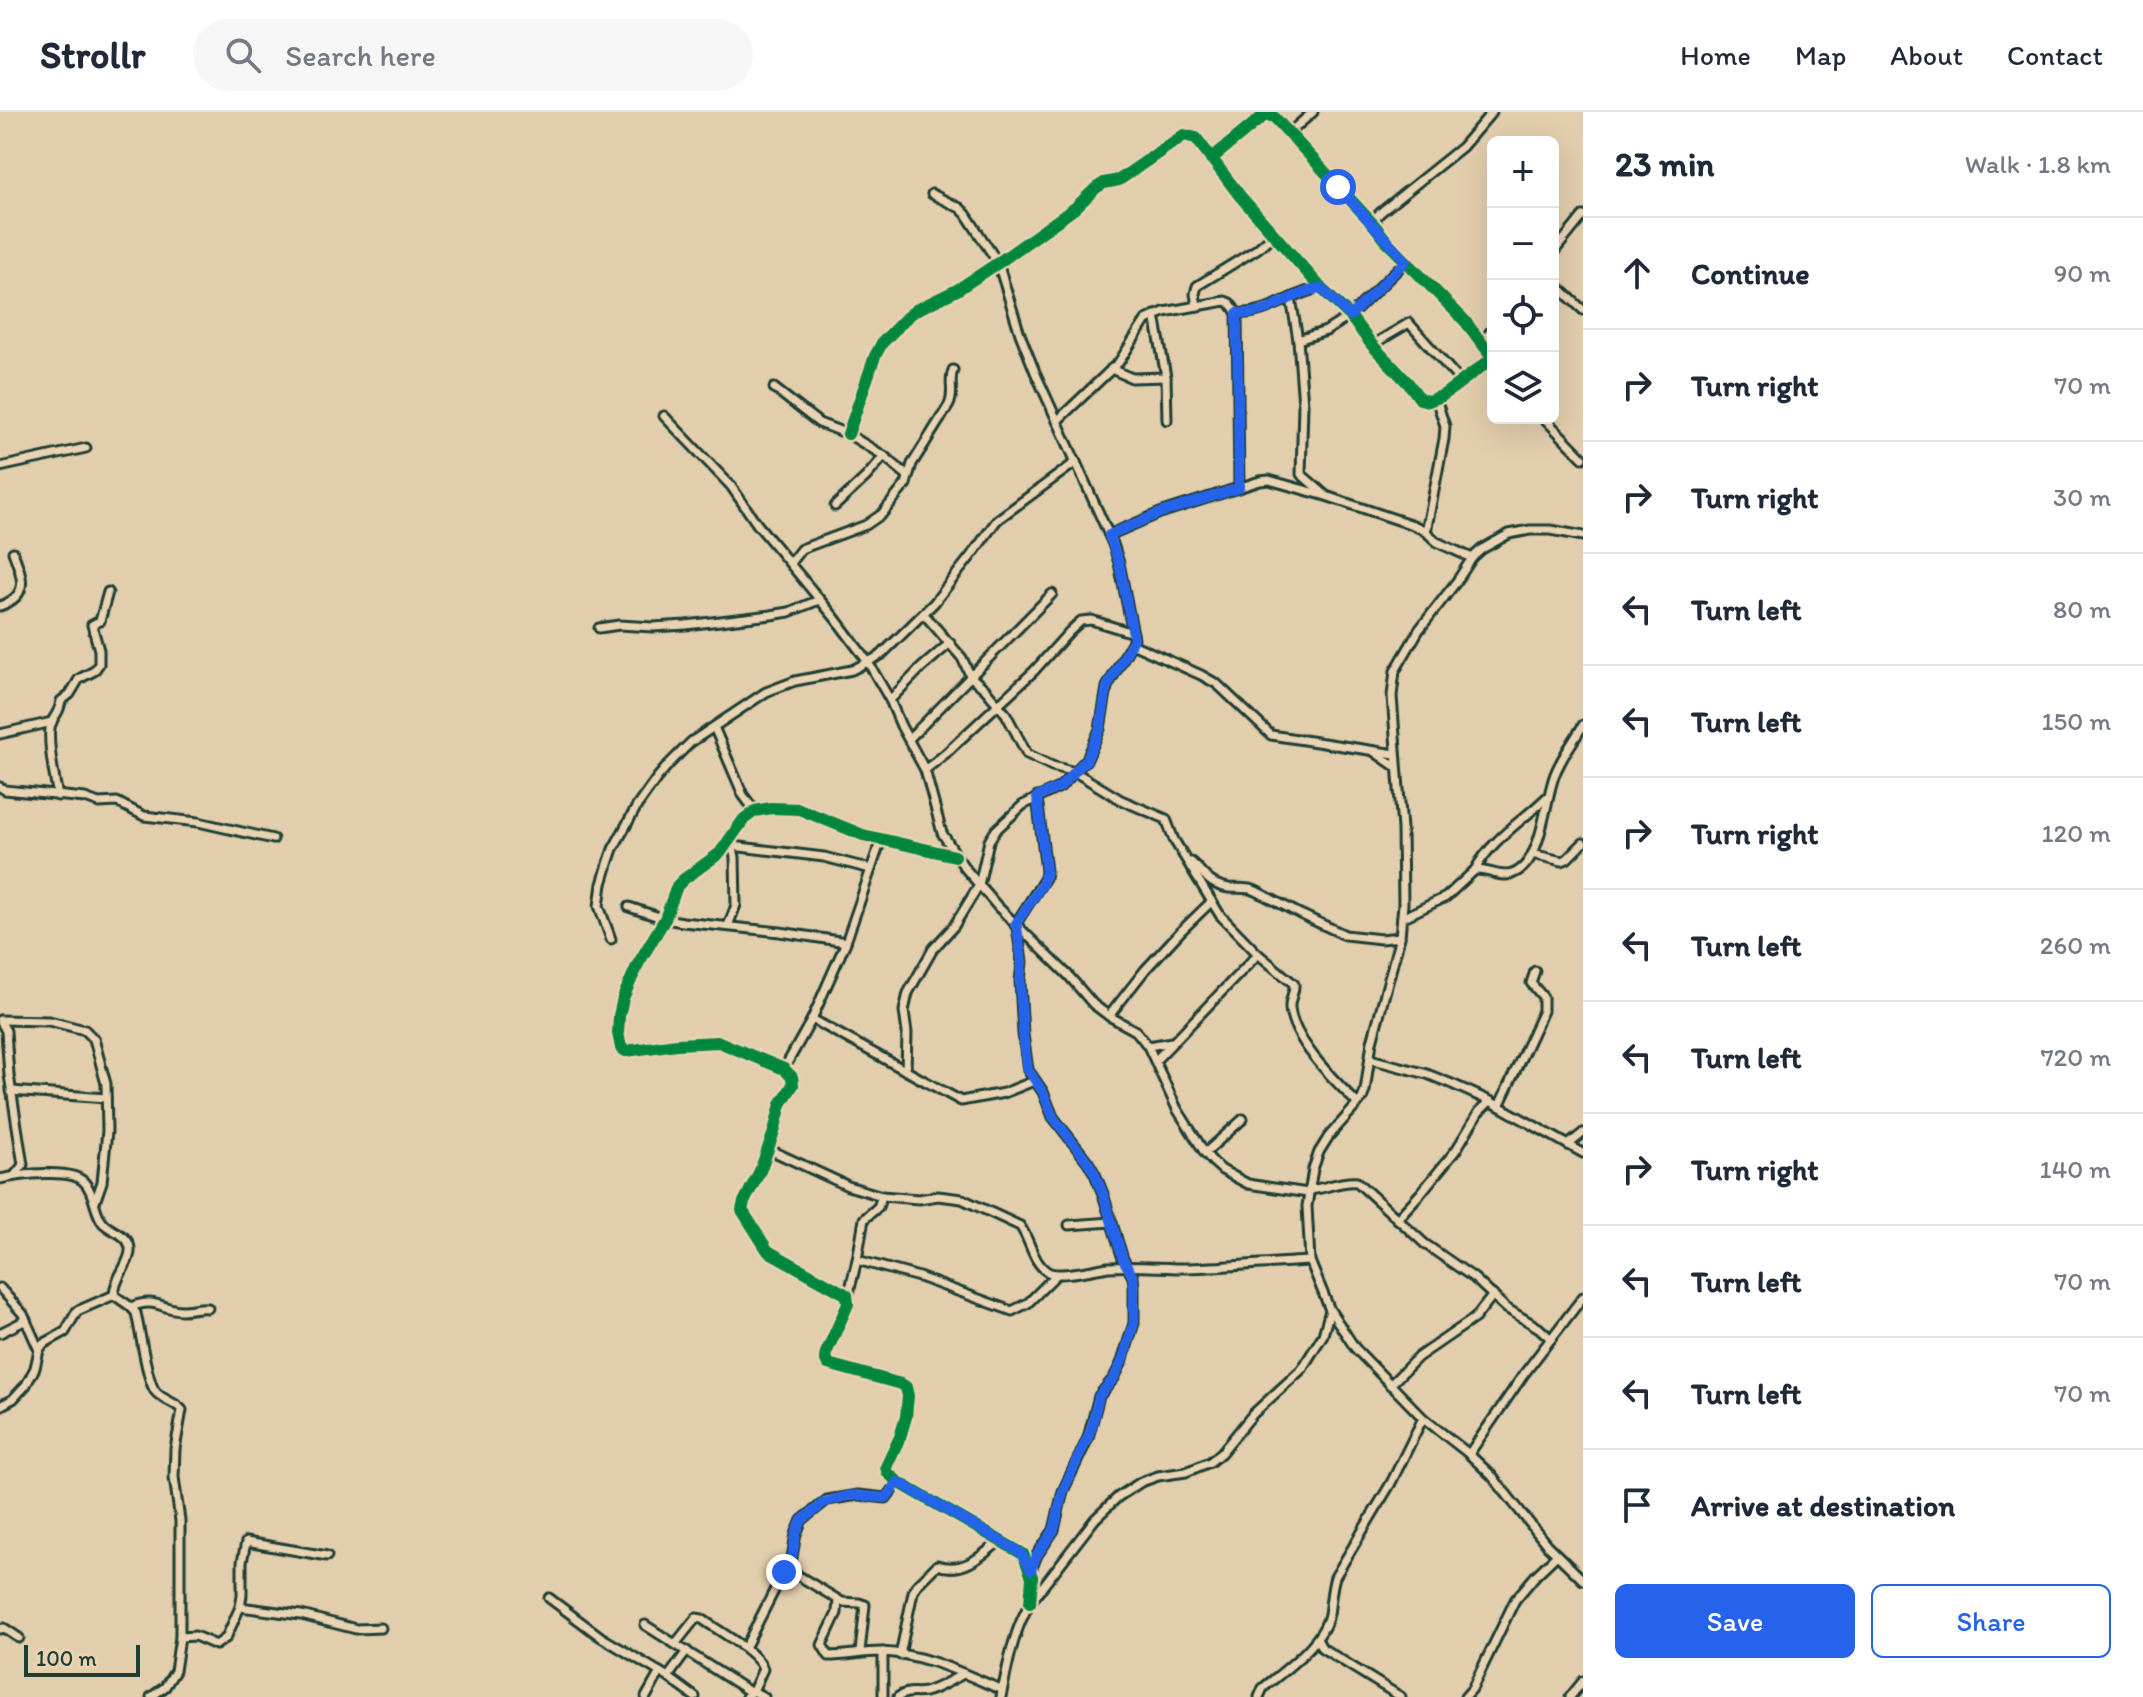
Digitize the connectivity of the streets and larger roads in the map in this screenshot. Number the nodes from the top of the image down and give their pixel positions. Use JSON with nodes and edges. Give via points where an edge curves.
{"nodes":[{"id":1,"x":1313,"y":112,"type":"edge"},
{"id":2,"x":1492,"y":112,"type":"edge"},
{"id":3,"x":1289,"y":133,"type":"junction"},
{"id":4,"x":1211,"y":159,"type":"junction"},
{"id":5,"x":932,"y":194,"type":"dead end"},
{"id":6,"x":1377,"y":216,"type":"junction"},
{"id":7,"x":1583,"y":216,"type":"edge"},
{"id":8,"x":1367,"y":218,"type":"junction"},
{"id":9,"x":1375,"y":226,"type":"junction"},
{"id":10,"x":1273,"y":235,"type":"junction"},
{"id":11,"x":1559,"y":246,"type":"edge"},
{"id":12,"x":1406,"y":261,"type":"junction"},
{"id":13,"x":998,"y":263,"type":"junction"},
{"id":14,"x":1321,"y":288,"type":"junction"},
{"id":15,"x":1559,"y":288,"type":"edge"},
{"id":16,"x":1291,"y":298,"type":"junction"},
{"id":17,"x":1197,"y":306,"type":"junction"},
{"id":18,"x":1583,"y":310,"type":"edge"},
{"id":19,"x":1237,"y":313,"type":"junction"},
{"id":20,"x":1155,"y":315,"type":"junction"},
{"id":21,"x":1350,"y":316,"type":"junction"},
{"id":22,"x":1487,"y":336,"type":"edge"},
{"id":23,"x":1298,"y":340,"type":"junction"},
{"id":24,"x":1482,"y":343,"type":"junction"},
{"id":25,"x":1372,"y":345,"type":"junction"},
{"id":26,"x":1111,"y":369,"type":"junction"},
{"id":27,"x":953,"y":370,"type":"dead end"},
{"id":28,"x":1166,"y":377,"type":"junction"},
{"id":29,"x":1461,"y":382,"type":"junction"},
{"id":30,"x":774,"y":388,"type":"dead end"},
{"id":31,"x":1436,"y":399,"type":"junction"},
{"id":32,"x":664,"y":416,"type":"dead end"},
{"id":33,"x":1167,"y":420,"type":"dead end"},
{"id":34,"x":1057,"y":421,"type":"junction"},
{"id":35,"x":1550,"y":424,"type":"edge"},
{"id":36,"x":848,"y":434,"type":"junction"},
{"id":37,"x":86,"y":448,"type":"dead end"},
{"id":38,"x":884,"y":456,"type":"junction"},
{"id":39,"x":1583,"y":458,"type":"edge"},
{"id":40,"x":1076,"y":462,"type":"junction"},
{"id":41,"x":0,"y":467,"type":"edge"},
{"id":42,"x":908,"y":476,"type":"junction"},
{"id":43,"x":1239,"y":488,"type":"junction"},
{"id":44,"x":1326,"y":496,"type":"junction"},
{"id":45,"x":835,"y":506,"type":"dead end"},
{"id":46,"x":1426,"y":532,"type":"junction"},
{"id":47,"x":1109,"y":535,"type":"junction"},
{"id":48,"x":1583,"y":536,"type":"edge"},
{"id":49,"x":13,"y":552,"type":"dead end"},
{"id":50,"x":1472,"y":558,"type":"junction"},
{"id":51,"x":790,"y":563,"type":"junction"},
{"id":52,"x":108,"y":592,"type":"dead end"},
{"id":53,"x":1052,"y":594,"type":"dead end"},
{"id":54,"x":819,"y":600,"type":"junction"},
{"id":55,"x":0,"y":606,"type":"edge"},
{"id":56,"x":924,"y":614,"type":"junction"},
{"id":57,"x":599,"y":628,"type":"dead end"},
{"id":58,"x":1133,"y":633,"type":"junction"},
{"id":59,"x":950,"y":643,"type":"junction"},
{"id":60,"x":1132,"y":644,"type":"junction"},
{"id":61,"x":868,"y":662,"type":"junction"},
{"id":62,"x":971,"y":677,"type":"junction"},
{"id":63,"x":890,"y":700,"type":"junction"},
{"id":64,"x":998,"y":704,"type":"junction"},
{"id":65,"x":52,"y":722,"type":"junction"},
{"id":66,"x":1583,"y":725,"type":"edge"},
{"id":67,"x":714,"y":727,"type":"junction"},
{"id":68,"x":0,"y":734,"type":"edge"},
{"id":69,"x":909,"y":739,"type":"junction"},
{"id":70,"x":1579,"y":740,"type":"edge"},
{"id":71,"x":1371,"y":750,"type":"junction"},
{"id":72,"x":1395,"y":754,"type":"junction"},
{"id":73,"x":1396,"y":767,"type":"junction"},
{"id":74,"x":925,"y":770,"type":"junction"},
{"id":75,"x":1075,"y":772,"type":"junction"},
{"id":76,"x":2,"y":792,"type":"edge"},
{"id":77,"x":58,"y":796,"type":"junction"},
{"id":78,"x":1547,"y":796,"type":"junction"},
{"id":79,"x":1037,"y":797,"type":"junction"},
{"id":80,"x":755,"y":811,"type":"junction"},
{"id":81,"x":273,"y":839,"type":"dead end"},
{"id":82,"x":881,"y":840,"type":"junction"},
{"id":83,"x":731,"y":842,"type":"junction"},
{"id":84,"x":1583,"y":843,"type":"edge"},
{"id":85,"x":1532,"y":854,"type":"junction"},
{"id":86,"x":955,"y":856,"type":"junction"},
{"id":87,"x":1186,"y":858,"type":"junction"},
{"id":88,"x":871,"y":869,"type":"junction"},
{"id":89,"x":1475,"y":870,"type":"junction"},
{"id":90,"x":979,"y":885,"type":"junction"},
{"id":91,"x":1211,"y":902,"type":"junction"},
{"id":92,"x":629,"y":907,"type":"dead end"},
{"id":93,"x":1402,"y":918,"type":"junction"},
{"id":94,"x":665,"y":919,"type":"junction"},
{"id":95,"x":728,"y":926,"type":"junction"},
{"id":96,"x":1016,"y":926,"type":"junction"},
{"id":97,"x":1400,"y":937,"type":"junction"},
{"id":98,"x":611,"y":939,"type":"dead end"},
{"id":99,"x":846,"y":942,"type":"junction"},
{"id":100,"x":1258,"y":954,"type":"junction"},
{"id":101,"x":1535,"y":971,"type":"dead end"},
{"id":102,"x":1109,"y":1016,"type":"junction"},
{"id":103,"x":812,"y":1019,"type":"junction"},
{"id":104,"x":0,"y":1020,"type":"edge"},
{"id":105,"x":1172,"y":1042,"type":"junction"},
{"id":106,"x":1148,"y":1046,"type":"junction"},
{"id":107,"x":1370,"y":1059,"type":"junction"},
{"id":108,"x":1156,"y":1060,"type":"junction"},
{"id":109,"x":784,"y":1069,"type":"junction"},
{"id":110,"x":906,"y":1071,"type":"junction"},
{"id":111,"x":1034,"y":1081,"type":"junction"},
{"id":112,"x":11,"y":1091,"type":"junction"},
{"id":113,"x":106,"y":1098,"type":"junction"},
{"id":114,"x":1490,"y":1101,"type":"junction"},
{"id":115,"x":1358,"y":1104,"type":"junction"},
{"id":116,"x":1499,"y":1106,"type":"junction"},
{"id":117,"x":1243,"y":1119,"type":"dead end"},
{"id":118,"x":1583,"y":1133,"type":"edge"},
{"id":119,"x":1568,"y":1145,"type":"junction"},
{"id":120,"x":768,"y":1149,"type":"junction"},
{"id":121,"x":1205,"y":1153,"type":"junction"},
{"id":122,"x":1583,"y":1153,"type":"edge"},
{"id":123,"x":23,"y":1165,"type":"junction"},
{"id":124,"x":15,"y":1175,"type":"junction"},
{"id":125,"x":34,"y":1175,"type":"junction"},
{"id":126,"x":0,"y":1179,"type":"edge"},
{"id":127,"x":1308,"y":1191,"type":"junction"},
{"id":128,"x":882,"y":1196,"type":"junction"},
{"id":129,"x":95,"y":1202,"type":"junction"},
{"id":130,"x":1397,"y":1219,"type":"junction"},
{"id":131,"x":1112,"y":1222,"type":"junction"},
{"id":132,"x":1069,"y":1225,"type":"dead end"},
{"id":133,"x":857,"y":1260,"type":"junction"},
{"id":134,"x":1310,"y":1261,"type":"junction"},
{"id":135,"x":1128,"y":1266,"type":"junction"},
{"id":136,"x":1056,"y":1275,"type":"junction"},
{"id":137,"x":0,"y":1288,"type":"edge"},
{"id":138,"x":114,"y":1295,"type":"junction"},
{"id":139,"x":1493,"y":1295,"type":"junction"},
{"id":140,"x":848,"y":1297,"type":"junction"},
{"id":141,"x":1583,"y":1297,"type":"edge"},
{"id":142,"x":131,"y":1307,"type":"junction"},
{"id":143,"x":208,"y":1308,"type":"dead end"},
{"id":144,"x":1330,"y":1310,"type":"junction"},
{"id":145,"x":26,"y":1320,"type":"junction"},
{"id":146,"x":0,"y":1333,"type":"edge"},
{"id":147,"x":1551,"y":1339,"type":"junction"},
{"id":148,"x":39,"y":1345,"type":"junction"},
{"id":149,"x":1390,"y":1385,"type":"junction"},
{"id":150,"x":0,"y":1406,"type":"edge"},
{"id":151,"x":1423,"y":1418,"type":"junction"},
{"id":152,"x":1469,"y":1454,"type":"junction"},
{"id":153,"x":898,"y":1482,"type":"junction"},
{"id":154,"x":1001,"y":1540,"type":"junction"},
{"id":155,"x":1557,"y":1555,"type":"junction"},
{"id":156,"x":327,"y":1556,"type":"dead end"},
{"id":157,"x":790,"y":1564,"type":"junction"},
{"id":158,"x":1031,"y":1570,"type":"junction"},
{"id":159,"x":1583,"y":1580,"type":"edge"},
{"id":160,"x":549,"y":1598,"type":"dead end"},
{"id":161,"x":838,"y":1600,"type":"junction"},
{"id":162,"x":1030,"y":1603,"type":"junction"},
{"id":163,"x":240,"y":1607,"type":"junction"},
{"id":164,"x":645,"y":1625,"type":"dead end"},
{"id":165,"x":381,"y":1628,"type":"dead end"},
{"id":166,"x":0,"y":1629,"type":"edge"},
{"id":167,"x":180,"y":1637,"type":"junction"},
{"id":168,"x":19,"y":1638,"type":"dead end"},
{"id":169,"x":1317,"y":1639,"type":"junction"},
{"id":170,"x":676,"y":1643,"type":"junction"},
{"id":171,"x":745,"y":1648,"type":"junction"},
{"id":172,"x":687,"y":1651,"type":"junction"},
{"id":173,"x":860,"y":1652,"type":"junction"},
{"id":174,"x":883,"y":1652,"type":"junction"},
{"id":175,"x":900,"y":1655,"type":"junction"},
{"id":176,"x":664,"y":1674,"type":"junction"},
{"id":177,"x":964,"y":1674,"type":"junction"},
{"id":178,"x":1583,"y":1681,"type":"edge"},
{"id":179,"x":750,"y":1693,"type":"edge"},
{"id":180,"x":1002,"y":1694,"type":"edge"},
{"id":181,"x":151,"y":1697,"type":"edge"},
{"id":182,"x":646,"y":1697,"type":"edge"},
{"id":183,"x":695,"y":1697,"type":"edge"},
{"id":184,"x":764,"y":1697,"type":"edge"},
{"id":185,"x":883,"y":1697,"type":"edge"},
{"id":186,"x":898,"y":1697,"type":"edge"},
{"id":187,"x":1259,"y":1697,"type":"edge"},
{"id":188,"x":1401,"y":1697,"type":"edge"},
{"id":189,"x":1465,"y":1697,"type":"edge"},
{"id":190,"x":1570,"y":1697,"type":"edge"}],
"edges":[{"from":1,"to":3,"type":"street"},
{"from":2,"to":6,"type":"street","via":[[1462,147]]},
{"from":3,"to":4,"type":"street","via":[[1267,115]]},
{"from":3,"to":8,"type":"street"},
{"from":4,"to":10,"type":"street"},
{"from":4,"to":13,"type":"street","via":[[1196,138],[1177,138],[1123,177],[1096,188]]},
{"from":5,"to":13,"type":"street","via":[[966,214]]},
{"from":6,"to":8,"type":"street"},
{"from":6,"to":9,"type":"street"},
{"from":7,"to":11,"type":"street"},
{"from":8,"to":9,"type":"street"},
{"from":9,"to":12,"type":"street"},
{"from":10,"to":14,"type":"street"},
{"from":10,"to":17,"type":"street","via":[[1197,286]]},
{"from":12,"to":21,"type":"street"},
{"from":12,"to":24,"type":"street"},
{"from":13,"to":34,"type":"street","via":[[1020,334]]},
{"from":13,"to":36,"type":"street","via":[[916,310],[882,343]]},
{"from":14,"to":16,"type":"street"},
{"from":14,"to":21,"type":"street"},
{"from":15,"to":18,"type":"street"},
{"from":16,"to":19,"type":"street"},
{"from":16,"to":23,"type":"street"},
{"from":17,"to":19,"type":"street","via":[[1225,301]]},
{"from":17,"to":20,"type":"street"},
{"from":19,"to":43,"type":"street"},
{"from":20,"to":26,"type":"street","via":[[1143,323]]},
{"from":20,"to":28,"type":"street"},
{"from":21,"to":23,"type":"street"},
{"from":21,"to":25,"type":"street"},
{"from":22,"to":24,"type":"street"},
{"from":23,"to":44,"type":"street","via":[[1304,427],[1301,474]]},
{"from":24,"to":29,"type":"street","via":[[1493,358]]},
{"from":25,"to":29,"type":"street","via":[[1409,323]]},
{"from":25,"to":31,"type":"street","via":[[1420,399]]},
{"from":26,"to":28,"type":"street","via":[[1132,378]]},
{"from":26,"to":34,"type":"street"},
{"from":27,"to":42,"type":"street","via":[[952,398]]},
{"from":28,"to":33,"type":"street"},
{"from":29,"to":31,"type":"street"},
{"from":30,"to":36,"type":"street","via":[[819,423]]},
{"from":31,"to":46,"type":"street","via":[[1445,426]]},
{"from":32,"to":51,"type":"street","via":[[731,486]]},
{"from":34,"to":40,"type":"street"},
{"from":35,"to":39,"type":"street"},
{"from":36,"to":38,"type":"street"},
{"from":37,"to":41,"type":"street"},
{"from":38,"to":42,"type":"street"},
{"from":38,"to":45,"type":"street"},
{"from":40,"to":47,"type":"street"},
{"from":40,"to":56,"type":"street","via":[[997,520]]},
{"from":42,"to":51,"type":"street","via":[[875,521],[801,549]]},
{"from":43,"to":44,"type":"street","via":[[1269,480]]},
{"from":43,"to":47,"type":"street"},
{"from":44,"to":46,"type":"street"},
{"from":46,"to":50,"type":"street"},
{"from":47,"to":58,"type":"street"},
{"from":48,"to":50,"type":"street","via":[[1551,530],[1509,534]]},
{"from":49,"to":55,"type":"street","via":[[22,586],[14,599]]},
{"from":50,"to":72,"type":"street","via":[[1395,671]]},
{"from":51,"to":54,"type":"street"},
{"from":52,"to":65,"type":"street","via":[[100,621],[92,625],[99,664],[76,682]]},
{"from":53,"to":62,"type":"street"},
{"from":54,"to":57,"type":"street","via":[[771,615]]},
{"from":54,"to":61,"type":"street"},
{"from":56,"to":59,"type":"street"},
{"from":56,"to":61,"type":"street"},
{"from":58,"to":60,"type":"street"},
{"from":58,"to":64,"type":"street","via":[[1081,621]]},
{"from":59,"to":62,"type":"street"},
{"from":59,"to":63,"type":"street"},
{"from":60,"to":71,"type":"street","via":[[1217,684],[1271,735]]},
{"from":60,"to":75,"type":"street","via":[[1107,687],[1096,740]]},
{"from":61,"to":63,"type":"street"},
{"from":61,"to":67,"type":"street","via":[[839,674],[780,685]]},
{"from":62,"to":64,"type":"street"},
{"from":62,"to":69,"type":"street"},
{"from":63,"to":69,"type":"street"},
{"from":64,"to":74,"type":"street"},
{"from":64,"to":75,"type":"street","via":[[1027,754]]},
{"from":65,"to":68,"type":"street"},
{"from":65,"to":77,"type":"street"},
{"from":66,"to":70,"type":"street"},
{"from":67,"to":80,"type":"street"},
{"from":67,"to":98,"type":"street","via":[[691,742],[657,778],[613,849],[599,906]]},
{"from":69,"to":74,"type":"street"},
{"from":70,"to":78,"type":"street","via":[[1563,756]]},
{"from":71,"to":72,"type":"street"},
{"from":71,"to":73,"type":"street"},
{"from":72,"to":73,"type":"street"},
{"from":73,"to":93,"type":"street"},
{"from":74,"to":86,"type":"street","via":[[942,833]]},
{"from":75,"to":79,"type":"street","via":[[1060,787]]},
{"from":75,"to":87,"type":"street","via":[[1166,819]]},
{"from":76,"to":77,"type":"street"},
{"from":77,"to":81,"type":"street","via":[[117,802],[144,816]]},
{"from":78,"to":85,"type":"street"},
{"from":78,"to":89,"type":"street","via":[[1497,840]]},
{"from":79,"to":90,"type":"street","via":[[996,830]]},
{"from":79,"to":96,"type":"street","via":[[1046,871]]},
{"from":80,"to":82,"type":"street","via":[[799,809]]},
{"from":80,"to":83,"type":"street"},
{"from":82,"to":86,"type":"street"},
{"from":82,"to":88,"type":"street"},
{"from":83,"to":88,"type":"street"},
{"from":83,"to":94,"type":"street","via":[[680,883]]},
{"from":83,"to":95,"type":"street","via":[[736,905]]},
{"from":84,"to":85,"type":"street","via":[[1562,861]]},
{"from":85,"to":89,"type":"street","via":[[1524,867],[1507,876]]},
{"from":86,"to":90,"type":"street"},
{"from":87,"to":91,"type":"street"},
{"from":87,"to":97,"type":"street","via":[[1207,880],[1256,891],[1337,932]]},
{"from":88,"to":99,"type":"street"},
{"from":89,"to":93,"type":"street","via":[[1446,897]]},
{"from":90,"to":96,"type":"street"},
{"from":90,"to":110,"type":"street","via":[[906,998]]},
{"from":91,"to":100,"type":"street"},
{"from":91,"to":102,"type":"street"},
{"from":92,"to":94,"type":"street"},
{"from":93,"to":97,"type":"street"},
{"from":94,"to":95,"type":"street"},
{"from":94,"to":109,"type":"street","via":[[623,998],[621,1048],[631,1052],[719,1042]]},
{"from":95,"to":99,"type":"street"},
{"from":96,"to":102,"type":"street"},
{"from":96,"to":111,"type":"street","via":[[1025,1055]]},
{"from":97,"to":107,"type":"street"},
{"from":99,"to":103,"type":"street"},
{"from":100,"to":105,"type":"street"},
{"from":100,"to":115,"type":"street","via":[[1294,984],[1289,1003],[1296,1027],[1315,1058]]},
{"from":101,"to":116,"type":"street","via":[[1531,983],[1543,997],[1543,1011]]},
{"from":102,"to":106,"type":"street","via":[[1136,1031]]},
{"from":103,"to":109,"type":"street"},
{"from":103,"to":110,"type":"street"},
{"from":104,"to":112,"type":"street","via":[[6,1031]]},
{"from":104,"to":113,"type":"street","via":[[49,1021],[85,1030],[94,1039]]},
{"from":105,"to":106,"type":"street"},
{"from":105,"to":108,"type":"street"},
{"from":106,"to":108,"type":"street"},
{"from":107,"to":114,"type":"street","via":[[1427,1074]]},
{"from":107,"to":115,"type":"street"},
{"from":108,"to":121,"type":"street","via":[[1177,1109]]},
{"from":109,"to":120,"type":"street","via":[[793,1082]]},
{"from":110,"to":111,"type":"street","via":[[961,1101]]},
{"from":111,"to":131,"type":"street","via":[[1060,1128],[1095,1174]]},
{"from":112,"to":113,"type":"street"},
{"from":112,"to":123,"type":"street"},
{"from":113,"to":129,"type":"street","via":[[105,1159]]},
{"from":114,"to":116,"type":"street"},
{"from":114,"to":130,"type":"street"},
{"from":115,"to":127,"type":"street","via":[[1319,1152]]},
{"from":116,"to":119,"type":"street"},
{"from":117,"to":121,"type":"street"},
{"from":118,"to":119,"type":"street"},
{"from":119,"to":122,"type":"street"},
{"from":120,"to":128,"type":"street"},
{"from":120,"to":140,"type":"street","via":[[742,1206],[749,1222],[768,1251]]},
{"from":121,"to":127,"type":"street","via":[[1248,1184]]},
{"from":123,"to":124,"type":"street"},
{"from":123,"to":125,"type":"street"},
{"from":124,"to":125,"type":"street"},
{"from":124,"to":126,"type":"street"},
{"from":125,"to":129,"type":"street","via":[[78,1176]]},
{"from":127,"to":130,"type":"street","via":[[1357,1182]]},
{"from":127,"to":134,"type":"street"},
{"from":128,"to":133,"type":"street","via":[[864,1219]]},
{"from":128,"to":136,"type":"street","via":[[962,1199],[1020,1226],[1037,1261]]},
{"from":129,"to":138,"type":"street","via":[[100,1218],[130,1248]]},
{"from":130,"to":139,"type":"street"},
{"from":131,"to":132,"type":"street"},
{"from":131,"to":135,"type":"street"},
{"from":133,"to":136,"type":"street","via":[[1012,1311]]},
{"from":133,"to":140,"type":"street"},
{"from":134,"to":135,"type":"street"},
{"from":134,"to":144,"type":"street"},
{"from":135,"to":136,"type":"street"},
{"from":135,"to":158,"type":"street","via":[[1133,1277],[1133,1329],[1118,1371],[1099,1396],[1054,1530]]},
{"from":137,"to":145,"type":"street"},
{"from":138,"to":142,"type":"street"},
{"from":138,"to":148,"type":"street","via":[[77,1311],[65,1332]]},
{"from":139,"to":147,"type":"street"},
{"from":139,"to":149,"type":"street","via":[[1475,1318],[1418,1357]]},
{"from":140,"to":153,"type":"street","via":[[825,1358],[831,1366],[906,1387],[906,1417],[886,1467]]},
{"from":141,"to":147,"type":"street"},
{"from":142,"to":143,"type":"street","via":[[150,1302],[180,1310]]},
{"from":142,"to":167,"type":"street","via":[[149,1381],[182,1410],[174,1477],[180,1521]]},
{"from":144,"to":149,"type":"street","via":[[1355,1348]]},
{"from":144,"to":162,"type":"street","via":[[1323,1335],[1302,1369],[1253,1414],[1221,1453],[1199,1468],[1141,1482],[1118,1497]]},
{"from":145,"to":146,"type":"street"},
{"from":145,"to":148,"type":"street"},
{"from":147,"to":152,"type":"street"},
{"from":148,"to":150,"type":"street","via":[[26,1385]]},
{"from":149,"to":151,"type":"street"},
{"from":151,"to":152,"type":"street"},
{"from":151,"to":169,"type":"street","via":[[1335,1577],[1329,1614]]},
{"from":152,"to":155,"type":"street"},
{"from":153,"to":154,"type":"street"},
{"from":153,"to":157,"type":"street","via":[[886,1498],[850,1495],[822,1503],[800,1523]]},
{"from":154,"to":158,"type":"street","via":[[1023,1554]]},
{"from":154,"to":175,"type":"street","via":[[972,1563],[947,1569],[937,1565],[916,1586]]},
{"from":155,"to":159,"type":"street"},
{"from":155,"to":189,"type":"street","via":[[1515,1600]]},
{"from":156,"to":163,"type":"street","via":[[246,1542]]},
{"from":157,"to":161,"type":"street","via":[[799,1576]]},
{"from":157,"to":171,"type":"street"},
{"from":158,"to":162,"type":"street"},
{"from":160,"to":176,"type":"street"},
{"from":161,"to":173,"type":"street","via":[[865,1605]]},
{"from":161,"to":173,"type":"street","via":[[822,1648],[831,1657]]},
{"from":162,"to":180,"type":"street","via":[[1017,1627]]},
{"from":163,"to":165,"type":"street","via":[[356,1629]]},
{"from":163,"to":167,"type":"street","via":[[219,1645]]},
{"from":164,"to":170,"type":"street"},
{"from":166,"to":168,"type":"street"},
{"from":167,"to":181,"type":"street","via":[[175,1671]]},
{"from":169,"to":187,"type":"street"},
{"from":169,"to":188,"type":"street","via":[[1322,1648]]},
{"from":170,"to":171,"type":"street","via":[[699,1618]]},
{"from":170,"to":172,"type":"street"},
{"from":171,"to":179,"type":"street","via":[[763,1667]]},
{"from":172,"to":176,"type":"street"},
{"from":172,"to":179,"type":"street"},
{"from":173,"to":174,"type":"street"},
{"from":174,"to":175,"type":"street"},
{"from":174,"to":185,"type":"street"},
{"from":175,"to":177,"type":"street"},
{"from":176,"to":182,"type":"street"},
{"from":176,"to":183,"type":"street"},
{"from":177,"to":180,"type":"street"},
{"from":177,"to":186,"type":"street","via":[[925,1692]]},
{"from":178,"to":190,"type":"street"},
{"from":179,"to":184,"type":"street"}]}
